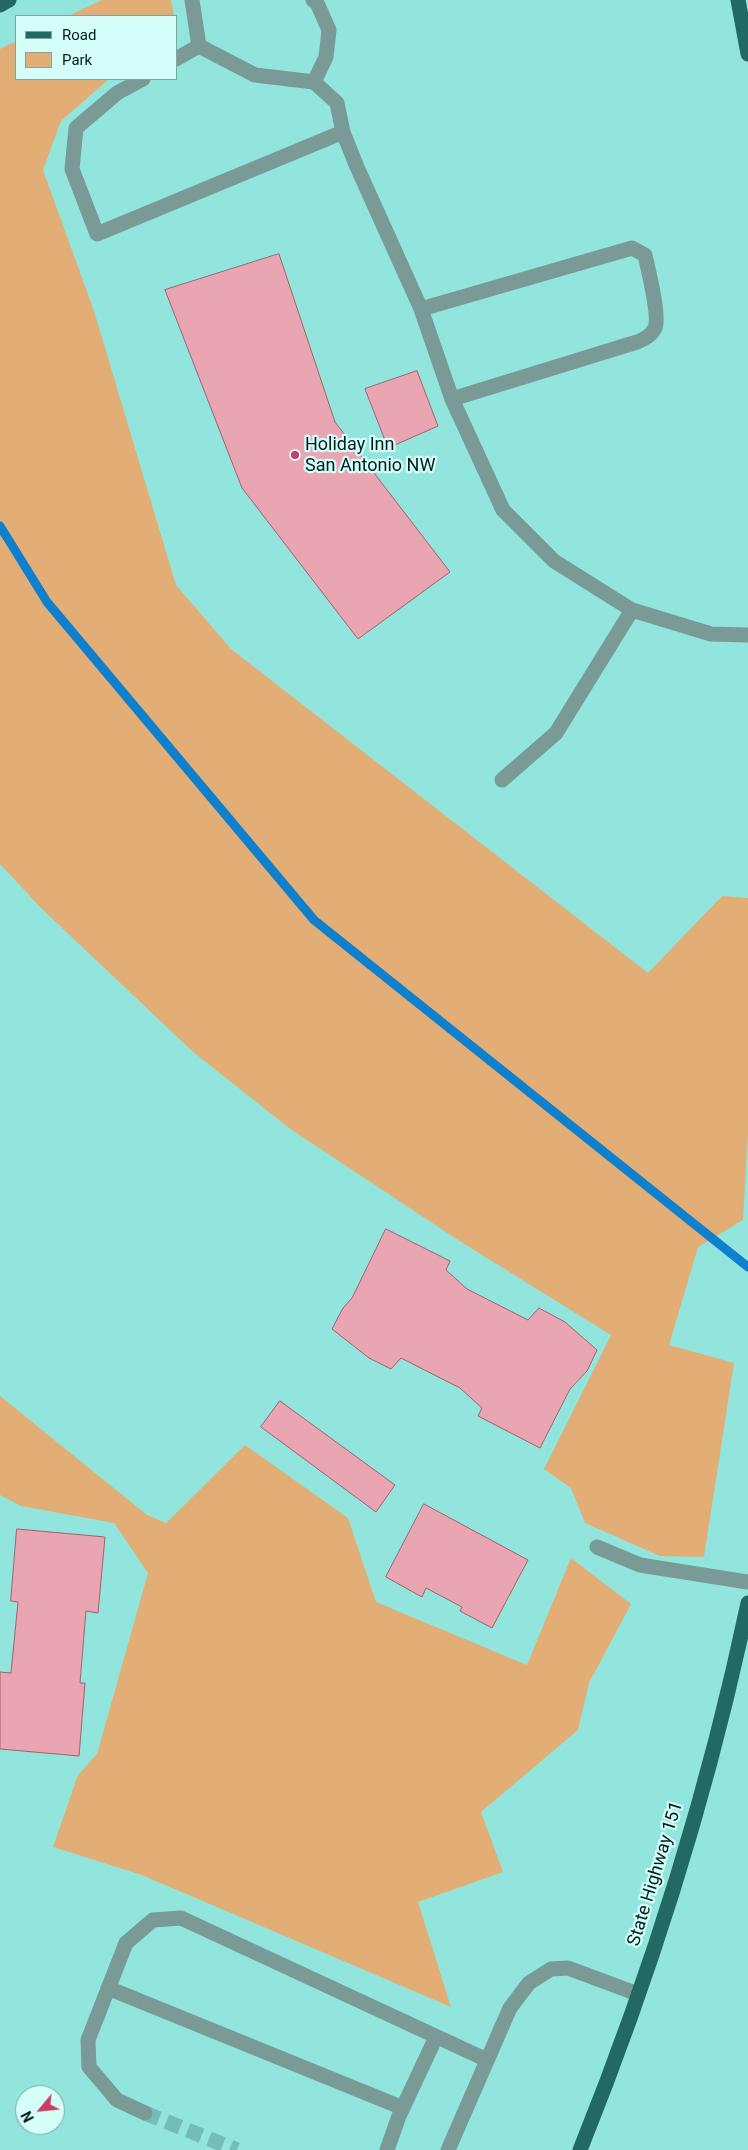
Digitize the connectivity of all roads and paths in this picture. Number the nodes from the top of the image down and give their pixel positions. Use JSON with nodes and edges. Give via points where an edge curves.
{"nodes":[{"id":1,"x":9,"y":0,"type":"edge"},
{"id":2,"x":192,"y":0,"type":"edge"},
{"id":3,"x":313,"y":0,"type":"edge"},
{"id":4,"x":738,"y":0,"type":"edge"},
{"id":5,"x":0,"y":5,"type":"edge"},
{"id":6,"x":198,"y":46,"type":"junction"},
{"id":7,"x":748,"y":54,"type":"edge"},
{"id":8,"x":178,"y":58,"type":"edge"},
{"id":9,"x":141,"y":80,"type":"edge"},
{"id":10,"x":314,"y":82,"type":"junction"},
{"id":11,"x":343,"y":132,"type":"junction"},
{"id":12,"x":420,"y":309,"type":"junction"},
{"id":13,"x":452,"y":399,"type":"junction"},
{"id":14,"x":632,"y":610,"type":"junction"},
{"id":15,"x":748,"y":635,"type":"edge"},
{"id":16,"x":502,"y":780,"type":"dead end"},
{"id":17,"x":596,"y":1547,"type":"dead end"},
{"id":18,"x":748,"y":1582,"type":"edge"},
{"id":19,"x":748,"y":1603,"type":"edge"},
{"id":20,"x":108,"y":1988,"type":"junction"},
{"id":21,"x":638,"y":1994,"type":"junction"},
{"id":22,"x":436,"y":2036,"type":"junction"},
{"id":23,"x":487,"y":2060,"type":"junction"},
{"id":24,"x":403,"y":2108,"type":"junction"},
{"id":25,"x":145,"y":2113,"type":"tunnel mouth"},
{"id":26,"x":387,"y":2150,"type":"edge"},
{"id":27,"x":448,"y":2150,"type":"edge"},
{"id":28,"x":580,"y":2150,"type":"edge"}],
"edges":[{"from":1,"to":5,"type":"main road"},
{"from":2,"to":6,"type":"lane"},
{"from":3,"to":10,"type":"lane","via":[[329,30],[326,57]]},
{"from":4,"to":7,"type":"main road"},
{"from":6,"to":8,"type":"lane"},
{"from":6,"to":10,"type":"lane","via":[[255,76]]},
{"from":9,"to":11,"type":"lane","via":[[118,93],[76,128],[72,169],[97,234]]},
{"from":10,"to":11,"type":"lane","via":[[337,103]]},
{"from":11,"to":12,"type":"lane"},
{"from":12,"to":13,"type":"lane"},
{"from":12,"to":13,"type":"lane","via":[[632,248],[645,255],[656,327],[649,336]]},
{"from":13,"to":14,"type":"lane","via":[[503,510],[554,560]]},
{"from":14,"to":15,"type":"lane","via":[[711,634]]},
{"from":14,"to":16,"type":"lane","via":[[556,733]]},
{"from":17,"to":18,"type":"lane","via":[[640,1565]]},
{"from":19,"to":21,"type":"main road","name":"State Highway 151","via":[[714,1747]]},
{"from":20,"to":22,"type":"lane","via":[[126,1943],[153,1920],[181,1918]]},
{"from":20,"to":24,"type":"lane"},
{"from":20,"to":25,"type":"lane","via":[[88,2040],[89,2067],[117,2100]]},
{"from":21,"to":23,"type":"lane","via":[[568,1968],[551,1969],[529,1984],[510,2008]]},
{"from":21,"to":28,"type":"main road","name":"State Highway 151"},
{"from":22,"to":23,"type":"lane"},
{"from":22,"to":24,"type":"lane"},
{"from":23,"to":27,"type":"lane"},
{"from":24,"to":26,"type":"lane"}]}
